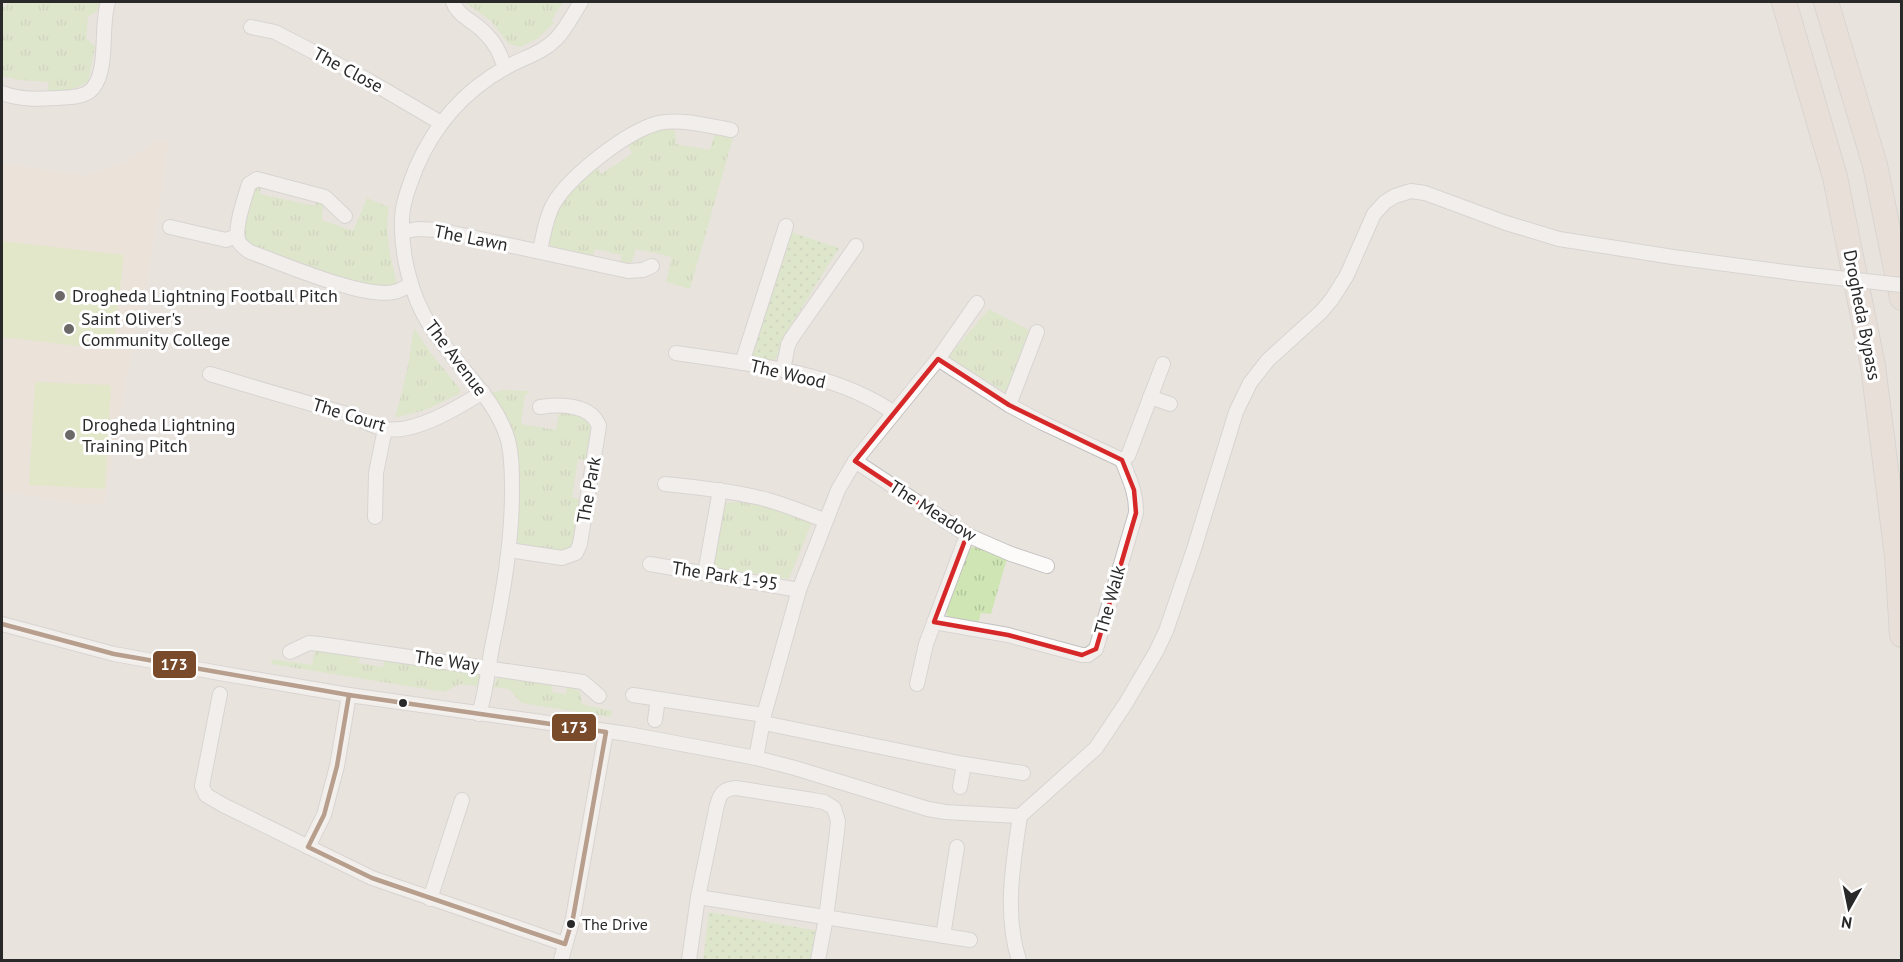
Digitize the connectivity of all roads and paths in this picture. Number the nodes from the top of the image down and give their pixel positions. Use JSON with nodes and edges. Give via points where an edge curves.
{"nodes":[{"id":1,"x":108,"y":2,"type":"edge"},
{"id":2,"x":453,"y":2,"type":"edge"},
{"id":3,"x":581,"y":2,"type":"edge"},
{"id":4,"x":1784,"y":2,"type":"edge"},
{"id":5,"x":1826,"y":2,"type":"edge"},
{"id":6,"x":251,"y":27,"type":"dead end"},
{"id":7,"x":505,"y":68,"type":"junction"},
{"id":8,"x":2,"y":93,"type":"edge"},
{"id":9,"x":441,"y":123,"type":"junction"},
{"id":10,"x":731,"y":129,"type":"dead end"},
{"id":11,"x":345,"y":216,"type":"dead end"},
{"id":12,"x":786,"y":226,"type":"dead end"},
{"id":13,"x":170,"y":227,"type":"dead end"},
{"id":14,"x":402,"y":232,"type":"junction"},
{"id":15,"x":237,"y":236,"type":"junction"},
{"id":16,"x":856,"y":246,"type":"dead end"},
{"id":17,"x":540,"y":251,"type":"junction"},
{"id":18,"x":652,"y":266,"type":"dead end"},
{"id":19,"x":411,"y":285,"type":"junction"},
{"id":20,"x":1902,"y":285,"type":"edge"},
{"id":21,"x":1902,"y":298,"type":"edge"},
{"id":22,"x":977,"y":303,"type":"dead end"},
{"id":23,"x":1037,"y":332,"type":"dead end"},
{"id":24,"x":676,"y":353,"type":"dead end"},
{"id":25,"x":938,"y":359,"type":"junction"},
{"id":26,"x":742,"y":363,"type":"junction"},
{"id":27,"x":1163,"y":364,"type":"dead end"},
{"id":28,"x":783,"y":370,"type":"junction"},
{"id":29,"x":210,"y":374,"type":"dead end"},
{"id":30,"x":483,"y":392,"type":"junction"},
{"id":31,"x":1150,"y":397,"type":"junction"},
{"id":32,"x":1170,"y":404,"type":"dead end"},
{"id":33,"x":1009,"y":405,"type":"junction"},
{"id":34,"x":540,"y":407,"type":"dead end"},
{"id":35,"x":894,"y":413,"type":"junction"},
{"id":36,"x":386,"y":429,"type":"junction"},
{"id":37,"x":1122,"y":460,"type":"junction"},
{"id":38,"x":855,"y":461,"type":"junction"},
{"id":39,"x":665,"y":484,"type":"dead end"},
{"id":40,"x":720,"y":490,"type":"junction"},
{"id":41,"x":375,"y":517,"type":"dead end"},
{"id":42,"x":826,"y":521,"type":"junction"},
{"id":43,"x":967,"y":535,"type":"junction"},
{"id":44,"x":509,"y":550,"type":"junction"},
{"id":45,"x":650,"y":564,"type":"dead end"},
{"id":46,"x":1047,"y":566,"type":"dead end"},
{"id":47,"x":705,"y":573,"type":"junction"},
{"id":48,"x":799,"y":590,"type":"junction"},
{"id":49,"x":934,"y":622,"type":"junction"},
{"id":50,"x":2,"y":624,"type":"edge"},
{"id":51,"x":1902,"y":635,"type":"edge"},
{"id":52,"x":290,"y":652,"type":"dead end"},
{"id":53,"x":489,"y":667,"type":"junction"},
{"id":54,"x":917,"y":684,"type":"dead end"},
{"id":55,"x":220,"y":694,"type":"dead end"},
{"id":56,"x":349,"y":694,"type":"junction"},
{"id":57,"x":633,"y":695,"type":"dead end"},
{"id":58,"x":599,"y":696,"type":"dead end"},
{"id":59,"x":658,"y":699,"type":"junction"},
{"id":60,"x":479,"y":714,"type":"junction"},
{"id":61,"x":764,"y":719,"type":"junction"},
{"id":62,"x":655,"y":720,"type":"dead end"},
{"id":63,"x":606,"y":732,"type":"junction"},
{"id":64,"x":756,"y":758,"type":"junction"},
{"id":65,"x":964,"y":764,"type":"junction"},
{"id":66,"x":1023,"y":773,"type":"dead end"},
{"id":67,"x":960,"y":787,"type":"dead end"},
{"id":68,"x":462,"y":800,"type":"dead end"},
{"id":69,"x":1020,"y":816,"type":"junction"},
{"id":70,"x":308,"y":847,"type":"junction"},
{"id":71,"x":957,"y":847,"type":"dead end"},
{"id":72,"x":698,"y":897,"type":"junction"},
{"id":73,"x":430,"y":899,"type":"junction"},
{"id":74,"x":826,"y":918,"type":"junction"},
{"id":75,"x":942,"y":936,"type":"junction"},
{"id":76,"x":970,"y":940,"type":"dead end"},
{"id":77,"x":565,"y":944,"type":"junction"},
{"id":78,"x":561,"y":960,"type":"edge"},
{"id":79,"x":689,"y":960,"type":"edge"},
{"id":80,"x":818,"y":960,"type":"edge"},
{"id":81,"x":1019,"y":960,"type":"edge"}],
"edges":[{"from":1,"to":8,"type":"street","via":[[100,73],[92,90],[77,97],[39,99]]},
{"from":2,"to":7,"type":"street","via":[[495,43]]},
{"from":3,"to":7,"type":"street","name":"The Avenue","via":[[551,43]]},
{"from":4,"to":51,"type":"highway","name":"Drogheda Bypass","via":[[1835,177],[1873,366],[1897,556]]},
{"from":5,"to":21,"type":"highway","via":[[1875,165]]},
{"from":6,"to":9,"type":"street","name":"The Close","via":[[275,32]]},
{"from":7,"to":9,"type":"street","name":"The Avenue","via":[[474,89]]},
{"from":9,"to":14,"type":"street","name":"The Avenue","via":[[410,186]]},
{"from":10,"to":17,"type":"street","via":[[658,123],[609,150],[585,168],[553,204]]},
{"from":11,"to":15,"type":"street","via":[[325,197],[257,179],[249,184]]},
{"from":12,"to":26,"type":"street"},
{"from":13,"to":15,"type":"street","via":[[226,240]]},
{"from":14,"to":17,"type":"street","name":"The Lawn","via":[[439,230]]},
{"from":14,"to":19,"type":"street","name":"The Avenue"},
{"from":15,"to":19,"type":"street","via":[[250,252],[351,287],[394,292]]},
{"from":16,"to":28,"type":"street","via":[[791,339]]},
{"from":17,"to":18,"type":"street","name":"The Lawn","via":[[628,271]]},
{"from":19,"to":30,"type":"street","name":"The Avenue","via":[[428,323]]},
{"from":20,"to":69,"type":"street","bridge":true,"via":[[1559,239],[1418,192],[1385,202],[1374,214],[1332,300],[1268,360],[1250,383],[1236,412],[1166,631],[1126,703],[1096,748]]},
{"from":22,"to":25,"type":"street"},
{"from":23,"to":33,"type":"street"},
{"from":24,"to":26,"type":"street","name":"The Wood"},
{"from":25,"to":33,"type":"street"},
{"from":25,"to":35,"type":"street"},
{"from":26,"to":28,"type":"street","name":"The Wood"},
{"from":27,"to":31,"type":"street"},
{"from":28,"to":35,"type":"street","name":"The Wood","via":[[860,393]]},
{"from":29,"to":36,"type":"street","name":"The Court"},
{"from":30,"to":36,"type":"street","name":"The Court","via":[[432,419]]},
{"from":30,"to":44,"type":"street","name":"The Avenue","via":[[502,424],[510,452]]},
{"from":31,"to":32,"type":"street"},
{"from":31,"to":37,"type":"street","via":[[1128,456]]},
{"from":33,"to":37,"type":"street"},
{"from":34,"to":44,"type":"street","name":"The Park","via":[[587,410],[597,418],[599,426],[580,544],[576,553],[562,558]]},
{"from":35,"to":38,"type":"street"},
{"from":36,"to":41,"type":"street","via":[[376,473]]},
{"from":37,"to":49,"type":"street","name":"The Walk","via":[[1134,490],[1136,513],[1092,653],[1082,656],[1008,635]]},
{"from":38,"to":42,"type":"street"},
{"from":38,"to":43,"type":"street","name":"The Meadow"},
{"from":39,"to":40,"type":"street"},
{"from":40,"to":42,"type":"street","via":[[758,497]]},
{"from":40,"to":47,"type":"street"},
{"from":42,"to":48,"type":"street"},
{"from":43,"to":46,"type":"street","name":"The Meadow"},
{"from":43,"to":49,"type":"street"},
{"from":44,"to":53,"type":"street","name":"The Avenue"},
{"from":45,"to":47,"type":"street","name":"The Park 1-95"},
{"from":47,"to":48,"type":"street","name":"The Park 1-95"},
{"from":48,"to":61,"type":"street"},
{"from":49,"to":54,"type":"street"},
{"from":50,"to":56,"type":"street","via":[[114,654]]},
{"from":52,"to":53,"type":"street","name":"The Way","via":[[320,644]]},
{"from":53,"to":58,"type":"street","name":"The Way","via":[[561,684],[583,682]]},
{"from":53,"to":60,"type":"street","name":"The Avenue"},
{"from":55,"to":70,"type":"street","via":[[202,786],[206,795]]},
{"from":56,"to":60,"type":"street"},
{"from":56,"to":70,"type":"street","via":[[324,815]]},
{"from":57,"to":59,"type":"street"},
{"from":59,"to":61,"type":"street"},
{"from":59,"to":62,"type":"street"},
{"from":60,"to":63,"type":"street"},
{"from":61,"to":64,"type":"street"},
{"from":61,"to":65,"type":"street"},
{"from":63,"to":64,"type":"street"},
{"from":63,"to":77,"type":"street"},
{"from":64,"to":69,"type":"street","via":[[928,809]]},
{"from":65,"to":66,"type":"street"},
{"from":65,"to":67,"type":"street"},
{"from":68,"to":73,"type":"street"},
{"from":69,"to":81,"type":"street","via":[[1011,922]]},
{"from":70,"to":73,"type":"street","via":[[372,878]]},
{"from":71,"to":75,"type":"street"},
{"from":72,"to":74,"type":"street"},
{"from":72,"to":74,"type":"street","via":[[721,793],[726,789],[748,789],[824,802],[834,808],[837,832]]},
{"from":72,"to":79,"type":"street"},
{"from":73,"to":77,"type":"street"},
{"from":74,"to":75,"type":"street"},
{"from":74,"to":80,"type":"street"},
{"from":75,"to":76,"type":"street"},
{"from":77,"to":78,"type":"street"}]}
